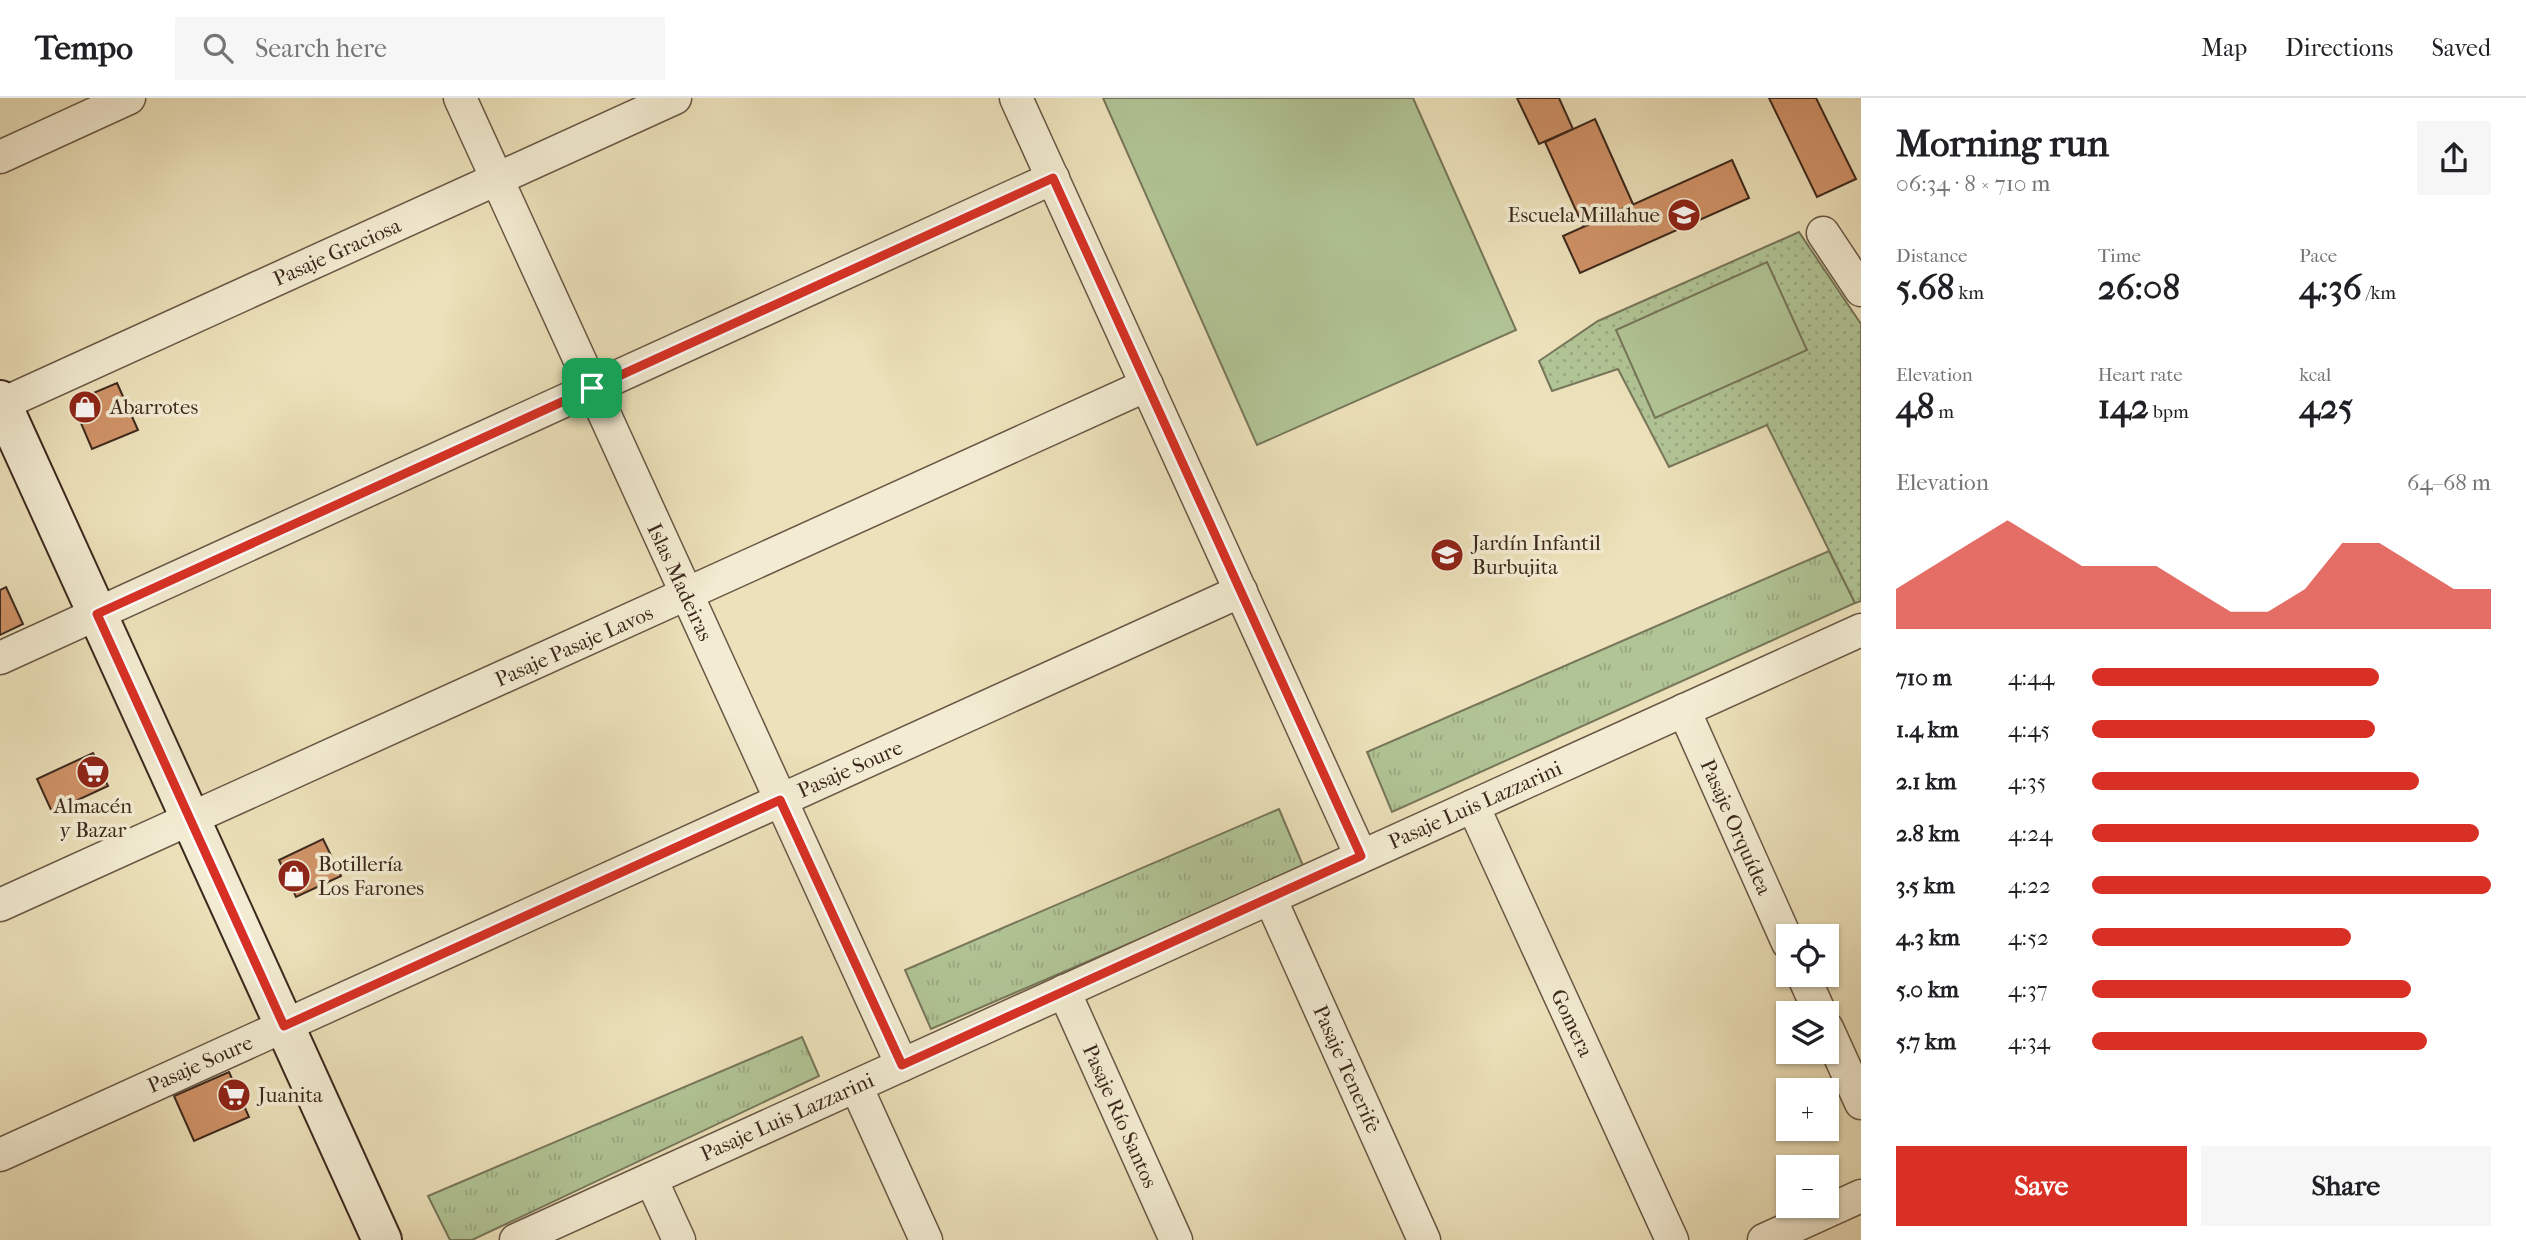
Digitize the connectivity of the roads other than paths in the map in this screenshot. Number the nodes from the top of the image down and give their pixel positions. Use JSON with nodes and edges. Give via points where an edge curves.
{"nodes":[{"id":1,"x":130,"y":98,"type":"edge"},
{"id":2,"x":460,"y":98,"type":"edge"},
{"id":3,"x":675,"y":98,"type":"edge"},
{"id":4,"x":1016,"y":98,"type":"edge"},
{"id":5,"x":0,"y":157,"type":"edge"},
{"id":6,"x":1053,"y":178,"type":"junction"},
{"id":7,"x":497,"y":179,"type":"junction"},
{"id":8,"x":1823,"y":233,"type":"dead end"},
{"id":9,"x":1861,"y":290,"type":"edge"},
{"id":10,"x":1147,"y":385,"type":"junction"},
{"id":11,"x":592,"y":388,"type":"junction"},
{"id":12,"x":1,"y":403,"type":"edge"},
{"id":13,"x":1241,"y":591,"type":"junction"},
{"id":14,"x":686,"y":594,"type":"junction"},
{"id":15,"x":97,"y":614,"type":"junction"},
{"id":16,"x":1861,"y":630,"type":"edge"},
{"id":17,"x":0,"y":658,"type":"edge"},
{"id":18,"x":1684,"y":710,"type":"junction"},
{"id":19,"x":780,"y":800,"type":"junction"},
{"id":20,"x":1473,"y":806,"type":"junction"},
{"id":21,"x":190,"y":820,"type":"junction"},
{"id":22,"x":1361,"y":856,"type":"junction"},
{"id":23,"x":1270,"y":898,"type":"junction"},
{"id":24,"x":0,"y":905,"type":"edge"},
{"id":25,"x":1780,"y":924,"type":"edge"},
{"id":26,"x":1064,"y":991,"type":"junction"},
{"id":27,"x":284,"y":1026,"type":"junction"},
{"id":28,"x":1839,"y":1054,"type":"edge"},
{"id":29,"x":902,"y":1065,"type":"junction"},
{"id":30,"x":856,"y":1086,"type":"junction"},
{"id":31,"x":1861,"y":1103,"type":"edge"},
{"id":32,"x":0,"y":1155,"type":"edge"},
{"id":33,"x":651,"y":1179,"type":"junction"},
{"id":34,"x":1861,"y":1196,"type":"edge"},
{"id":35,"x":382,"y":1240,"type":"edge"},
{"id":36,"x":516,"y":1240,"type":"edge"},
{"id":37,"x":679,"y":1240,"type":"edge"},
{"id":38,"x":926,"y":1240,"type":"edge"},
{"id":39,"x":1176,"y":1240,"type":"edge"},
{"id":40,"x":1424,"y":1240,"type":"edge"},
{"id":41,"x":1672,"y":1240,"type":"edge"},
{"id":42,"x":1764,"y":1240,"type":"edge"}],
"edges":[{"from":1,"to":5,"type":"street"},
{"from":2,"to":7,"type":"street","name":"Islas Madeiras"},
{"from":3,"to":7,"type":"street","name":"Pasaje Graciosa"},
{"from":4,"to":6,"type":"street"},
{"from":6,"to":10,"type":"street"},
{"from":6,"to":11,"type":"street"},
{"from":7,"to":11,"type":"street","name":"Islas Madeiras"},
{"from":7,"to":12,"type":"street","name":"Pasaje Graciosa"},
{"from":8,"to":9,"type":"street"},
{"from":10,"to":13,"type":"street"},
{"from":10,"to":14,"type":"street","name":"Pasaje Pasaje Lavos"},
{"from":11,"to":14,"type":"street","name":"Islas Madeiras"},
{"from":11,"to":15,"type":"street"},
{"from":12,"to":15,"type":"street"},
{"from":13,"to":19,"type":"street","name":"Pasaje Soure"},
{"from":13,"to":22,"type":"street"},
{"from":14,"to":19,"type":"street","name":"Islas Madeiras"},
{"from":14,"to":21,"type":"street","name":"Pasaje Pasaje Lavos"},
{"from":15,"to":17,"type":"street"},
{"from":15,"to":21,"type":"street"},
{"from":16,"to":18,"type":"street","name":"Pasaje Luis Lazzarini"},
{"from":18,"to":20,"type":"street","name":"Pasaje Luis Lazzarini"},
{"from":18,"to":25,"type":"street","name":"Pasaje Orquídea"},
{"from":19,"to":27,"type":"street","name":"Pasaje Soure"},
{"from":19,"to":29,"type":"street","name":"Islas Madeiras"},
{"from":20,"to":22,"type":"street","name":"Pasaje Luis Lazzarini"},
{"from":20,"to":41,"type":"street","name":"Gomera"},
{"from":21,"to":24,"type":"street","name":"Pasaje Pasaje Lavos"},
{"from":21,"to":27,"type":"street"},
{"from":22,"to":23,"type":"street","name":"Pasaje Luis Lazzarini"},
{"from":23,"to":26,"type":"street","name":"Pasaje Luis Lazzarini"},
{"from":23,"to":40,"type":"street","name":"Pasaje Tenerife"},
{"from":26,"to":29,"type":"street","name":"Pasaje Luis Lazzarini"},
{"from":26,"to":39,"type":"street","name":"Pasaje Río Santos"},
{"from":27,"to":32,"type":"street","name":"Pasaje Soure"},
{"from":27,"to":35,"type":"street"},
{"from":28,"to":31,"type":"street"},
{"from":29,"to":30,"type":"street","name":"Pasaje Luis Lazzarini"},
{"from":30,"to":33,"type":"street","name":"Pasaje Luis Lazzarini"},
{"from":30,"to":38,"type":"street"},
{"from":33,"to":36,"type":"street","name":"Pasaje Luis Lazzarini"},
{"from":33,"to":37,"type":"street"},
{"from":34,"to":42,"type":"street"}]}
